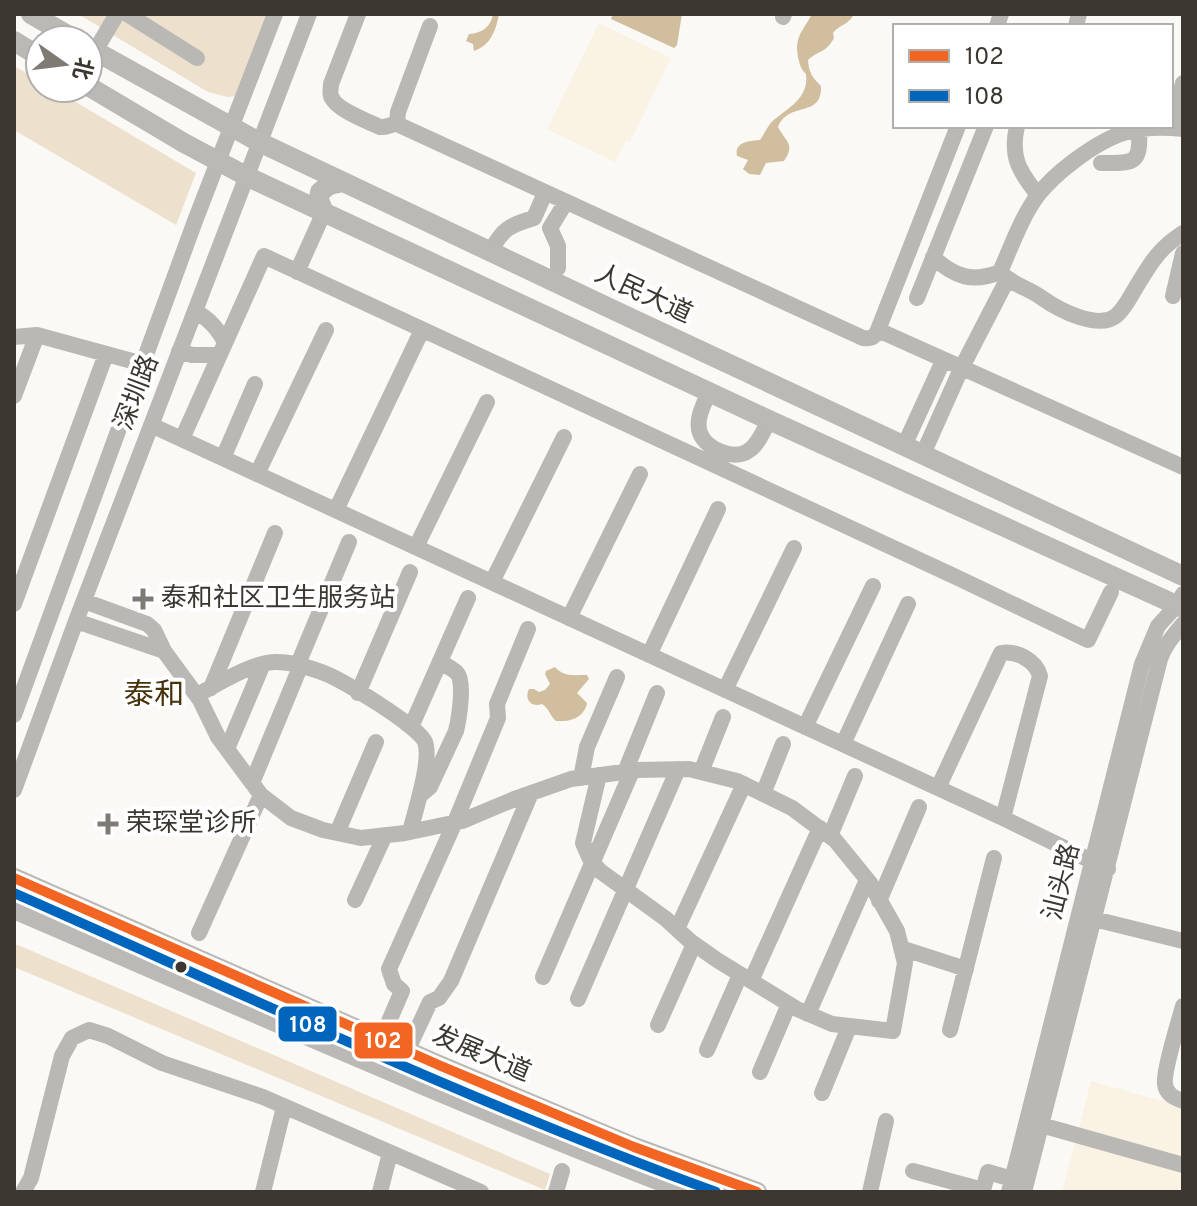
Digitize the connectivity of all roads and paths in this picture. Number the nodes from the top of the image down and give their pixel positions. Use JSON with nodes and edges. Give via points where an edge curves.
{"nodes":[{"id":1,"x":117,"y":14,"type":"edge"},
{"id":2,"x":127,"y":14,"type":"edge"},
{"id":3,"x":275,"y":14,"type":"edge"},
{"id":4,"x":309,"y":14,"type":"edge"},
{"id":5,"x":358,"y":14,"type":"edge"},
{"id":6,"x":430,"y":26,"type":"dead end"},
{"id":7,"x":104,"y":32,"type":"edge"},
{"id":8,"x":104,"y":56,"type":"edge"},
{"id":9,"x":197,"y":58,"type":"dead end"},
{"id":10,"x":150,"y":81,"type":"junction"},
{"id":11,"x":1183,"y":83,"type":"edge"},
{"id":12,"x":104,"y":95,"type":"edge"},
{"id":13,"x":132,"y":112,"type":"junction"},
{"id":14,"x":397,"y":124,"type":"junction"},
{"id":15,"x":231,"y":126,"type":"junction"},
{"id":16,"x":957,"y":128,"type":"edge"},
{"id":17,"x":985,"y":128,"type":"edge"},
{"id":18,"x":1017,"y":128,"type":"edge"},
{"id":19,"x":1178,"y":128,"type":"edge"},
{"id":20,"x":1139,"y":129,"type":"junction"},
{"id":21,"x":259,"y":142,"type":"junction"},
{"id":22,"x":218,"y":162,"type":"junction"},
{"id":23,"x":1101,"y":163,"type":"dead end"},
{"id":24,"x":246,"y":176,"type":"junction"},
{"id":25,"x":343,"y":182,"type":"junction"},
{"id":26,"x":545,"y":193,"type":"junction"},
{"id":27,"x":1038,"y":195,"type":"junction"},
{"id":28,"x":566,"y":202,"type":"junction"},
{"id":29,"x":324,"y":212,"type":"junction"},
{"id":30,"x":1182,"y":242,"type":"edge"},
{"id":31,"x":494,"y":246,"type":"junction"},
{"id":32,"x":933,"y":257,"type":"junction"},
{"id":33,"x":558,"y":268,"type":"dead end"},
{"id":34,"x":297,"y":272,"type":"junction"},
{"id":35,"x":1004,"y":276,"type":"junction"},
{"id":36,"x":1173,"y":296,"type":"dead end"},
{"id":37,"x":917,"y":298,"type":"dead end"},
{"id":38,"x":195,"y":311,"type":"junction"},
{"id":39,"x":622,"y":314,"type":"junction"},
{"id":40,"x":326,"y":330,"type":"dead end"},
{"id":41,"x":422,"y":330,"type":"junction"},
{"id":42,"x":878,"y":330,"type":"junction"},
{"id":43,"x":37,"y":335,"type":"junction"},
{"id":44,"x":14,"y":337,"type":"edge"},
{"id":45,"x":609,"y":346,"type":"junction"},
{"id":46,"x":222,"y":348,"type":"junction"},
{"id":47,"x":179,"y":351,"type":"junction"},
{"id":48,"x":106,"y":354,"type":"junction"},
{"id":49,"x":943,"y":361,"type":"junction"},
{"id":50,"x":143,"y":364,"type":"junction"},
{"id":51,"x":961,"y":369,"type":"junction"},
{"id":52,"x":255,"y":384,"type":"dead end"},
{"id":53,"x":709,"y":392,"type":"junction"},
{"id":54,"x":14,"y":396,"type":"edge"},
{"id":55,"x":487,"y":402,"type":"dead end"},
{"id":56,"x":769,"y":420,"type":"junction"},
{"id":57,"x":151,"y":425,"type":"junction"},
{"id":58,"x":564,"y":437,"type":"dead end"},
{"id":59,"x":182,"y":439,"type":"junction"},
{"id":60,"x":904,"y":446,"type":"junction"},
{"id":61,"x":923,"y":454,"type":"junction"},
{"id":62,"x":716,"y":457,"type":"junction"},
{"id":63,"x":223,"y":458,"type":"junction"},
{"id":64,"x":1183,"y":467,"type":"edge"},
{"id":65,"x":257,"y":474,"type":"junction"},
{"id":66,"x":640,"y":474,"type":"dead end"},
{"id":67,"x":718,"y":509,"type":"dead end"},
{"id":68,"x":336,"y":510,"type":"junction"},
{"id":69,"x":275,"y":533,"type":"dead end"},
{"id":70,"x":349,"y":542,"type":"dead end"},
{"id":71,"x":416,"y":547,"type":"junction"},
{"id":72,"x":794,"y":548,"type":"dead end"},
{"id":73,"x":410,"y":572,"type":"dead end"},
{"id":74,"x":1183,"y":576,"type":"edge"},
{"id":75,"x":492,"y":582,"type":"junction"},
{"id":76,"x":873,"y":586,"type":"dead end"},
{"id":77,"x":1111,"y":592,"type":"dead end"},
{"id":78,"x":468,"y":598,"type":"dead end"},
{"id":79,"x":84,"y":601,"type":"junction"},
{"id":80,"x":14,"y":604,"type":"edge"},
{"id":81,"x":908,"y":604,"type":"dead end"},
{"id":82,"x":1182,"y":608,"type":"edge"},
{"id":83,"x":569,"y":618,"type":"junction"},
{"id":84,"x":76,"y":621,"type":"junction"},
{"id":85,"x":528,"y":629,"type":"dead end"},
{"id":86,"x":164,"y":651,"type":"junction"},
{"id":87,"x":649,"y":655,"type":"junction"},
{"id":88,"x":440,"y":662,"type":"junction"},
{"id":89,"x":263,"y":664,"type":"junction"},
{"id":90,"x":300,"y":664,"type":"junction"},
{"id":91,"x":617,"y":677,"type":"dead end"},
{"id":92,"x":725,"y":690,"type":"junction"},
{"id":93,"x":204,"y":691,"type":"junction"},
{"id":94,"x":358,"y":693,"type":"junction"},
{"id":95,"x":657,"y":693,"type":"dead end"},
{"id":96,"x":14,"y":715,"type":"edge"},
{"id":97,"x":723,"y":717,"type":"dead end"},
{"id":98,"x":411,"y":727,"type":"junction"},
{"id":99,"x":805,"y":727,"type":"junction"},
{"id":100,"x":376,"y":742,"type":"dead end"},
{"id":101,"x":783,"y":744,"type":"dead end"},
{"id":102,"x":843,"y":744,"type":"junction"},
{"id":103,"x":227,"y":749,"type":"junction"},
{"id":104,"x":678,"y":769,"type":"junction"},
{"id":105,"x":628,"y":771,"type":"junction"},
{"id":106,"x":701,"y":772,"type":"junction"},
{"id":107,"x":599,"y":775,"type":"junction"},
{"id":108,"x":855,"y":776,"type":"dead end"},
{"id":109,"x":581,"y":778,"type":"junction"},
{"id":110,"x":744,"y":784,"type":"junction"},
{"id":111,"x":938,"y":788,"type":"junction"},
{"id":112,"x":257,"y":789,"type":"junction"},
{"id":113,"x":14,"y":790,"type":"edge"},
{"id":114,"x":531,"y":793,"type":"junction"},
{"id":115,"x":763,"y":794,"type":"junction"},
{"id":116,"x":418,"y":798,"type":"junction"},
{"id":117,"x":919,"y":807,"type":"dead end"},
{"id":118,"x":1003,"y":818,"type":"junction"},
{"id":119,"x":455,"y":822,"type":"junction"},
{"id":120,"x":410,"y":832,"type":"junction"},
{"id":121,"x":825,"y":832,"type":"junction"},
{"id":122,"x":337,"y":833,"type":"junction"},
{"id":123,"x":385,"y":835,"type":"junction"},
{"id":124,"x":994,"y":858,"type":"dead end"},
{"id":125,"x":592,"y":862,"type":"junction"},
{"id":126,"x":1100,"y":865,"type":"junction"},
{"id":127,"x":14,"y":878,"type":"edge"},
{"id":128,"x":867,"y":880,"type":"junction"},
{"id":129,"x":625,"y":889,"type":"junction"},
{"id":130,"x":355,"y":900,"type":"dead end"},
{"id":131,"x":879,"y":901,"type":"junction"},
{"id":132,"x":14,"y":909,"type":"edge"},
{"id":133,"x":1094,"y":919,"type":"junction"},
{"id":134,"x":677,"y":929,"type":"junction"},
{"id":135,"x":199,"y":933,"type":"dead end"},
{"id":136,"x":1183,"y":941,"type":"edge"},
{"id":137,"x":694,"y":944,"type":"junction"},
{"id":138,"x":901,"y":948,"type":"junction"},
{"id":139,"x":966,"y":969,"type":"junction"},
{"id":140,"x":543,"y":977,"type":"dead end"},
{"id":141,"x":746,"y":978,"type":"junction"},
{"id":142,"x":578,"y":999,"type":"dead end"},
{"id":143,"x":789,"y":1004,"type":"junction"},
{"id":144,"x":1183,"y":1006,"type":"edge"},
{"id":145,"x":808,"y":1014,"type":"junction"},
{"id":146,"x":658,"y":1025,"type":"dead end"},
{"id":147,"x":849,"y":1027,"type":"junction"},
{"id":148,"x":950,"y":1030,"type":"dead end"},
{"id":149,"x":381,"y":1040,"type":"junction"},
{"id":150,"x":707,"y":1050,"type":"dead end"},
{"id":151,"x":407,"y":1051,"type":"junction"},
{"id":152,"x":760,"y":1072,"type":"dead end"},
{"id":153,"x":822,"y":1093,"type":"dead end"},
{"id":154,"x":1183,"y":1101,"type":"edge"},
{"id":155,"x":284,"y":1107,"type":"junction"},
{"id":156,"x":886,"y":1121,"type":"dead end"},
{"id":157,"x":1041,"y":1125,"type":"junction"},
{"id":158,"x":390,"y":1153,"type":"junction"},
{"id":159,"x":1183,"y":1165,"type":"edge"},
{"id":160,"x":562,"y":1171,"type":"dead end"},
{"id":161,"x":913,"y":1171,"type":"dead end"},
{"id":162,"x":1010,"y":1185,"type":"edge"},
{"id":163,"x":23,"y":1192,"type":"edge"},
{"id":164,"x":263,"y":1192,"type":"edge"},
{"id":165,"x":380,"y":1192,"type":"edge"},
{"id":166,"x":481,"y":1192,"type":"edge"},
{"id":167,"x":556,"y":1192,"type":"edge"},
{"id":168,"x":689,"y":1192,"type":"edge"},
{"id":169,"x":757,"y":1192,"type":"edge"},
{"id":170,"x":870,"y":1192,"type":"edge"},
{"id":171,"x":1024,"y":1192,"type":"edge"}],
"edges":[{"from":1,"to":7,"type":"street"},
{"from":2,"to":9,"type":"street"},
{"from":3,"to":15,"type":"street","name":"深圳路"},
{"from":4,"to":21,"type":"street","name":"深圳路"},
{"from":5,"to":14,"type":"street","via":[[331,84],[332,99],[380,127]]},
{"from":6,"to":14,"type":"street"},
{"from":8,"to":10,"type":"main road","name":"人民大道"},
{"from":10,"to":13,"type":"main road","via":[[153,101]]},
{"from":10,"to":15,"type":"main road","name":"人民大道"},
{"from":11,"to":19,"type":"street"},
{"from":12,"to":13,"type":"main road"},
{"from":13,"to":22,"type":"main road"},
{"from":14,"to":26,"type":"street"},
{"from":15,"to":21,"type":"main road","name":"人民大道"},
{"from":15,"to":22,"type":"street","name":"深圳路"},
{"from":16,"to":42,"type":"street"},
{"from":17,"to":32,"type":"street"},
{"from":18,"to":27,"type":"street","via":[[1018,167]]},
{"from":19,"to":20,"type":"street"},
{"from":20,"to":23,"type":"street","via":[[1140,147],[1130,163]]},
{"from":20,"to":27,"type":"street","via":[[1097,143]]},
{"from":21,"to":24,"type":"street","name":"深圳路"},
{"from":21,"to":25,"type":"main road","name":"人民大道"},
{"from":22,"to":24,"type":"main road"},
{"from":22,"to":50,"type":"street","name":"深圳路"},
{"from":24,"to":29,"type":"main road"},
{"from":24,"to":38,"type":"street","name":"深圳路"},
{"from":25,"to":29,"type":"main road","via":[[320,192]]},
{"from":25,"to":31,"type":"main road","name":"人民大道"},
{"from":26,"to":28,"type":"street"},
{"from":26,"to":31,"type":"street","via":[[534,218],[516,222]]},
{"from":27,"to":35,"type":"street"},
{"from":28,"to":33,"type":"street","via":[[550,228],[558,246]]},
{"from":28,"to":42,"type":"street","via":[[863,338],[874,337]]},
{"from":29,"to":34,"type":"street"},
{"from":29,"to":45,"type":"main road"},
{"from":30,"to":35,"type":"street","via":[[1167,244],[1151,261],[1127,302],[1110,319],[1076,316]]},
{"from":30,"to":36,"type":"street"},
{"from":31,"to":39,"type":"main road","name":"人民大道"},
{"from":32,"to":35,"type":"street","via":[[966,277]]},
{"from":32,"to":37,"type":"street"},
{"from":34,"to":41,"type":"street"},
{"from":34,"to":46,"type":"street","via":[[264,256]]},
{"from":35,"to":51,"type":"street"},
{"from":38,"to":46,"type":"street","via":[[216,327]]},
{"from":38,"to":47,"type":"street","name":"深圳路"},
{"from":39,"to":45,"type":"main road"},
{"from":39,"to":60,"type":"main road","name":"人民大道"},
{"from":40,"to":65,"type":"street"},
{"from":41,"to":62,"type":"street"},
{"from":41,"to":68,"type":"street"},
{"from":42,"to":49,"type":"street"},
{"from":43,"to":44,"type":"street"},
{"from":43,"to":48,"type":"street"},
{"from":43,"to":54,"type":"street"},
{"from":45,"to":53,"type":"main road"},
{"from":46,"to":47,"type":"street","via":[[192,355]]},
{"from":46,"to":59,"type":"street"},
{"from":47,"to":57,"type":"street","name":"深圳路"},
{"from":48,"to":50,"type":"street"},
{"from":48,"to":80,"type":"street"},
{"from":49,"to":51,"type":"street"},
{"from":49,"to":60,"type":"street"},
{"from":50,"to":96,"type":"street","name":"深圳路"},
{"from":51,"to":61,"type":"street"},
{"from":51,"to":64,"type":"street"},
{"from":52,"to":63,"type":"street"},
{"from":53,"to":56,"type":"main road"},
{"from":53,"to":62,"type":"street","via":[[699,415],[699,432]]},
{"from":55,"to":71,"type":"street"},
{"from":56,"to":62,"type":"street","via":[[748,451]]},
{"from":56,"to":82,"type":"main road"},
{"from":57,"to":59,"type":"street"},
{"from":57,"to":79,"type":"street","name":"深圳路"},
{"from":58,"to":75,"type":"street"},
{"from":59,"to":63,"type":"street"},
{"from":60,"to":61,"type":"main road","name":"人民大道"},
{"from":61,"to":74,"type":"main road","name":"人民大道"},
{"from":62,"to":77,"type":"street","via":[[1088,640]]},
{"from":63,"to":65,"type":"street"},
{"from":65,"to":68,"type":"street"},
{"from":66,"to":83,"type":"street"},
{"from":67,"to":87,"type":"street"},
{"from":68,"to":71,"type":"street"},
{"from":69,"to":93,"type":"street"},
{"from":70,"to":90,"type":"street"},
{"from":71,"to":75,"type":"street"},
{"from":72,"to":92,"type":"street"},
{"from":73,"to":94,"type":"street"},
{"from":75,"to":83,"type":"street"},
{"from":76,"to":99,"type":"street"},
{"from":78,"to":88,"type":"street"},
{"from":79,"to":84,"type":"street","name":"深圳路"},
{"from":79,"to":86,"type":"street","via":[[147,624]]},
{"from":81,"to":102,"type":"street"},
{"from":82,"to":126,"type":"street","name":"汕头路","via":[[1158,626],[1142,664]]},
{"from":83,"to":87,"type":"street"},
{"from":84,"to":86,"type":"street"},
{"from":84,"to":113,"type":"street","name":"深圳路"},
{"from":85,"to":119,"type":"street"},
{"from":86,"to":93,"type":"street"},
{"from":87,"to":92,"type":"street"},
{"from":88,"to":98,"type":"street"},
{"from":88,"to":116,"type":"street","via":[[461,680],[458,721],[430,787]]},
{"from":89,"to":90,"type":"street"},
{"from":89,"to":93,"type":"street"},
{"from":89,"to":103,"type":"street"},
{"from":90,"to":94,"type":"street"},
{"from":90,"to":112,"type":"street"},
{"from":91,"to":109,"type":"street","via":[[587,747]]},
{"from":92,"to":99,"type":"street"},
{"from":93,"to":103,"type":"street"},
{"from":94,"to":98,"type":"street"},
{"from":95,"to":105,"type":"street"},
{"from":97,"to":106,"type":"street"},
{"from":98,"to":116,"type":"street","via":[[424,739],[428,755]]},
{"from":99,"to":102,"type":"street"},
{"from":100,"to":122,"type":"street"},
{"from":101,"to":115,"type":"street"},
{"from":102,"to":111,"type":"street"},
{"from":103,"to":112,"type":"street"},
{"from":104,"to":105,"type":"street"},
{"from":104,"to":106,"type":"street"},
{"from":104,"to":129,"type":"street"},
{"from":105,"to":107,"type":"street"},
{"from":105,"to":125,"type":"street"},
{"from":106,"to":110,"type":"street"},
{"from":107,"to":109,"type":"street"},
{"from":107,"to":125,"type":"street","via":[[583,843]]},
{"from":108,"to":121,"type":"street"},
{"from":109,"to":114,"type":"street"},
{"from":110,"to":115,"type":"street"},
{"from":110,"to":134,"type":"street"},
{"from":111,"to":118,"type":"street"},
{"from":111,"to":118,"type":"street","via":[[1001,653],[1030,660],[1040,676]]},
{"from":112,"to":122,"type":"street","via":[[291,818]]},
{"from":112,"to":135,"type":"street"},
{"from":114,"to":119,"type":"street"},
{"from":114,"to":151,"type":"street","via":[[451,981],[430,1002]]},
{"from":115,"to":121,"type":"street"},
{"from":116,"to":120,"type":"street"},
{"from":117,"to":131,"type":"street"},
{"from":118,"to":126,"type":"street"},
{"from":119,"to":120,"type":"street"},
{"from":119,"to":149,"type":"street","via":[[389,969],[402,991]]},
{"from":120,"to":123,"type":"street"},
{"from":121,"to":128,"type":"street"},
{"from":121,"to":141,"type":"street"},
{"from":122,"to":123,"type":"street"},
{"from":123,"to":130,"type":"street"},
{"from":124,"to":139,"type":"street"},
{"from":125,"to":129,"type":"street"},
{"from":125,"to":140,"type":"street"},
{"from":126,"to":133,"type":"street","name":"汕头路"},
{"from":126,"to":162,"type":"street","name":"汕头路"},
{"from":127,"to":149,"type":"main road","name":"发展大道"},
{"from":128,"to":131,"type":"street"},
{"from":128,"to":145,"type":"street"},
{"from":129,"to":134,"type":"street"},
{"from":129,"to":142,"type":"street"},
{"from":131,"to":138,"type":"street"},
{"from":132,"to":168,"type":"main road","name":"发展大道","via":[[432,1089]]},
{"from":133,"to":136,"type":"street"},
{"from":133,"to":157,"type":"street","name":"汕头路"},
{"from":134,"to":137,"type":"street"},
{"from":137,"to":141,"type":"street"},
{"from":137,"to":146,"type":"street"},
{"from":138,"to":139,"type":"street"},
{"from":138,"to":147,"type":"street","via":[[905,963],[893,1031]]},
{"from":139,"to":148,"type":"street"},
{"from":141,"to":143,"type":"street"},
{"from":141,"to":150,"type":"street"},
{"from":143,"to":145,"type":"street"},
{"from":143,"to":152,"type":"street"},
{"from":144,"to":154,"type":"street","via":[[1164,1078],[1167,1092]]},
{"from":145,"to":147,"type":"street"},
{"from":147,"to":153,"type":"street"},
{"from":149,"to":151,"type":"main road","name":"发展大道"},
{"from":151,"to":169,"type":"main road","name":"发展大道","via":[[634,1147]]},
{"from":155,"to":158,"type":"street"},
{"from":155,"to":163,"type":"street","via":[[89,1030],[72,1038],[62,1056]]},
{"from":155,"to":164,"type":"street"},
{"from":156,"to":170,"type":"street"},
{"from":157,"to":159,"type":"street"},
{"from":157,"to":171,"type":"street","name":"汕头路"},
{"from":158,"to":165,"type":"street"},
{"from":158,"to":166,"type":"street"},
{"from":160,"to":167,"type":"street"},
{"from":161,"to":162,"type":"street","via":[[983,1190],[988,1172]]}]}
